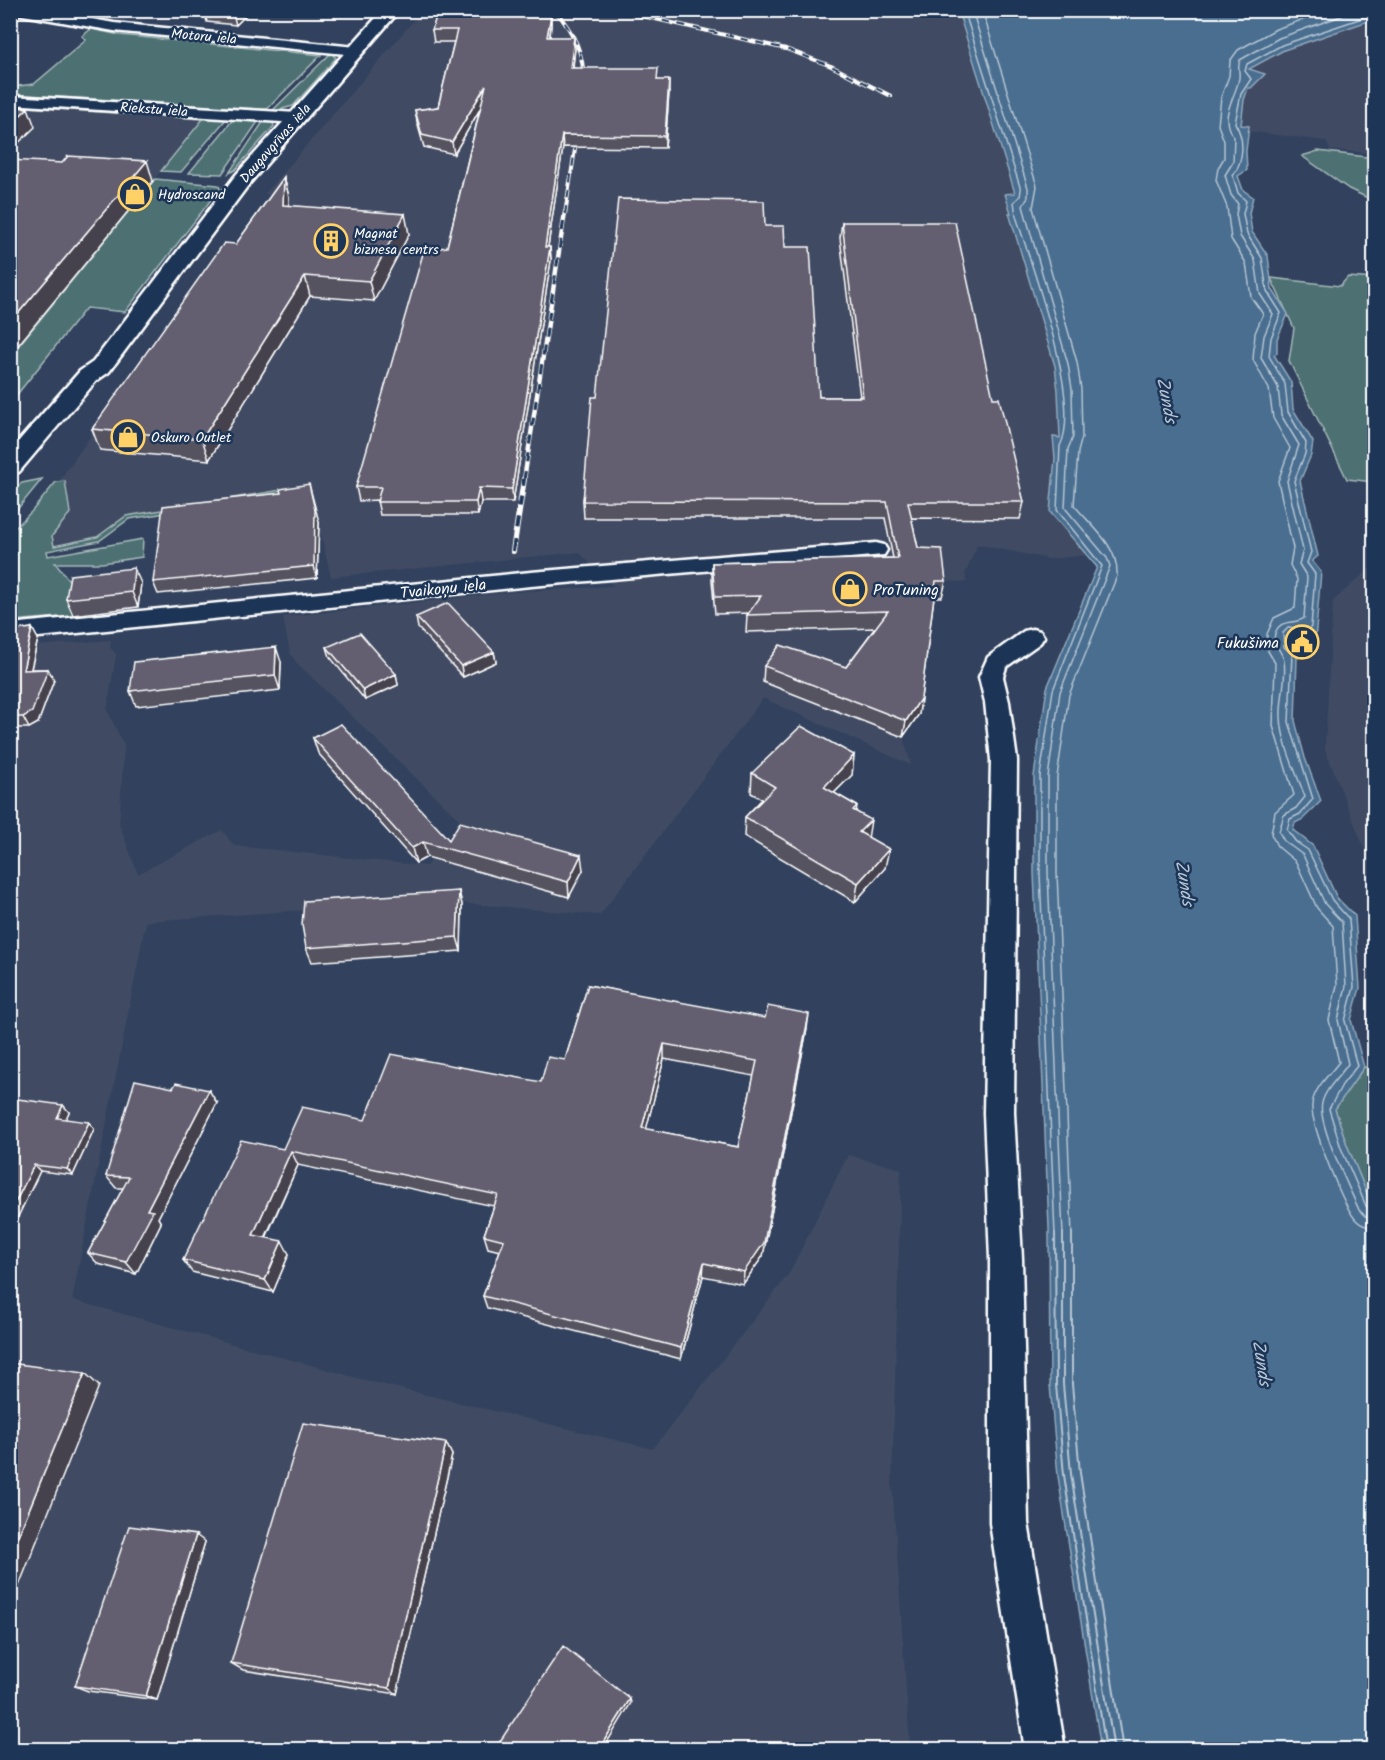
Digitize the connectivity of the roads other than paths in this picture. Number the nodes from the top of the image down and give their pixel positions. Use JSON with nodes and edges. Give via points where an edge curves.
{"nodes":[{"id":1,"x":17,"y":10,"type":"edge"},
{"id":2,"x":392,"y":10,"type":"edge"},
{"id":3,"x":105,"y":12,"type":"edge"},
{"id":4,"x":97,"y":24,"type":"junction"},
{"id":5,"x":356,"y":51,"type":"junction"},
{"id":6,"x":10,"y":100,"type":"edge"},
{"id":7,"x":297,"y":118,"type":"junction"},
{"id":8,"x":101,"y":367,"type":"junction"},
{"id":9,"x":10,"y":467,"type":"edge"},
{"id":10,"x":10,"y":483,"type":"edge"},
{"id":11,"x":876,"y":550,"type":"dead end"},
{"id":12,"x":10,"y":632,"type":"edge"},
{"id":13,"x":1032,"y":637,"type":"dead end"},
{"id":14,"x":1045,"y":1749,"type":"edge"}],
"edges":[{"from":1,"to":4,"type":"street","name":"Motoru iela"},
{"from":2,"to":5,"type":"main road","name":"Daugavgrīvas iela"},
{"from":3,"to":4,"type":"street"},
{"from":4,"to":5,"type":"street","name":"Motoru iela"},
{"from":5,"to":7,"type":"main road","name":"Daugavgrīvas iela"},
{"from":6,"to":7,"type":"street","name":"Riekstu iela"},
{"from":7,"to":8,"type":"main road","name":"Daugavgrīvas iela","via":[[219,209]]},
{"from":8,"to":9,"type":"main road","name":"Daugavgrīvas iela","via":[[88,376]]},
{"from":8,"to":10,"type":"main road","name":"Daugavgrīvas iela","via":[[103,377],[51,448]]},
{"from":11,"to":12,"type":"street","name":"Tvaikoņu iela","via":[[531,579]]},
{"from":13,"to":14,"type":"street","via":[[996,663],[991,677],[1004,760],[999,1113],[1006,1259],[1009,1523]]}]}
